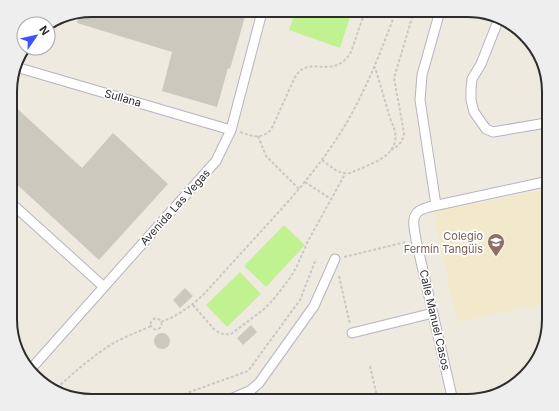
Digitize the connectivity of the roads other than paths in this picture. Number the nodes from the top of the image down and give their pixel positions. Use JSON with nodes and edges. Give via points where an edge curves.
{"nodes":[{"id":1,"x":261,"y":17,"type":"edge"},
{"id":2,"x":438,"y":17,"type":"edge"},
{"id":3,"x":497,"y":24,"type":"edge"},
{"id":4,"x":21,"y":68,"type":"edge"},
{"id":5,"x":542,"y":123,"type":"edge"},
{"id":6,"x":231,"y":130,"type":"junction"},
{"id":7,"x":542,"y":182,"type":"edge"},
{"id":8,"x":436,"y":205,"type":"junction"},
{"id":9,"x":17,"y":208,"type":"edge"},
{"id":10,"x":335,"y":259,"type":"road end"},
{"id":11,"x":104,"y":287,"type":"junction"},
{"id":12,"x":433,"y":313,"type":"junction"},
{"id":13,"x":352,"y":333,"type":"road end"},
{"id":14,"x":34,"y":365,"type":"edge"},
{"id":15,"x":242,"y":394,"type":"edge"},
{"id":16,"x":452,"y":394,"type":"edge"}],
"edges":[{"from":1,"to":6,"type":"street","name":"Avenida Las Vegas"},
{"from":2,"to":8,"type":"street","via":[[422,75],[420,100]]},
{"from":3,"to":5,"type":"street","via":[[481,64],[472,79],[471,100],[474,112],[486,129],[494,132]]},
{"from":4,"to":6,"type":"street","name":"Sullana"},
{"from":6,"to":11,"type":"street","name":"Avenida Las Vegas","via":[[216,161]]},
{"from":7,"to":8,"type":"street"},
{"from":8,"to":12,"type":"street","name":"Calle Manuel Casos","via":[[418,212],[414,217],[416,240]]},
{"from":9,"to":11,"type":"street"},
{"from":10,"to":15,"type":"street","via":[[314,306],[259,383]]},
{"from":11,"to":14,"type":"street","name":"Avenida Las Vegas"},
{"from":12,"to":13,"type":"street"},
{"from":12,"to":16,"type":"street","name":"Calle Manuel Casos"}]}
